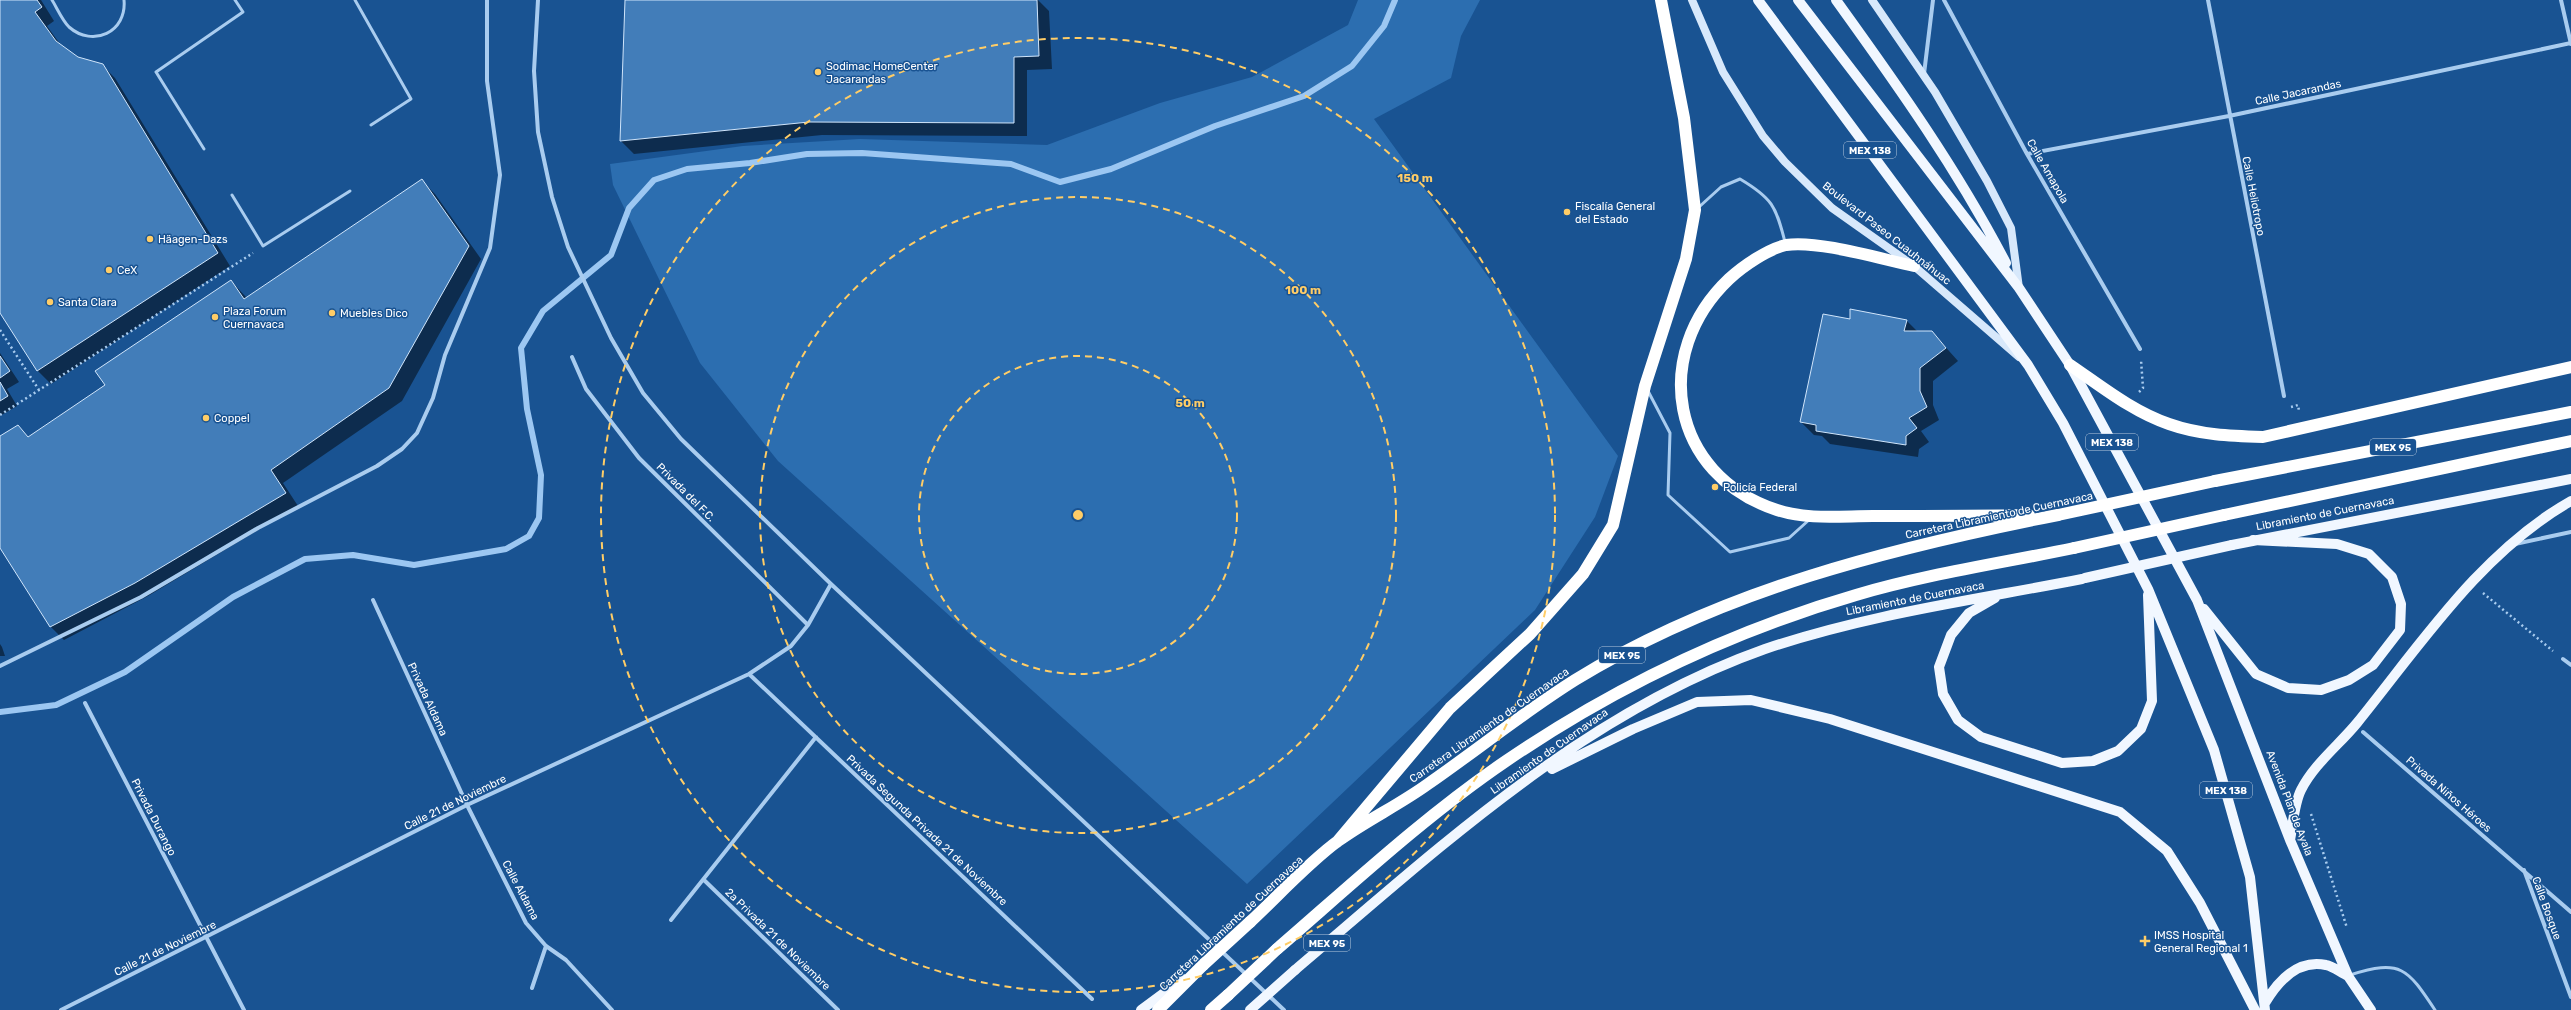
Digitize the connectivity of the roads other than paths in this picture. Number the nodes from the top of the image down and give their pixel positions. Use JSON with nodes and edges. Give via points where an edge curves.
{"nodes":[{"id":1,"x":52,"y":0,"type":"edge"},
{"id":2,"x":124,"y":0,"type":"edge"},
{"id":3,"x":235,"y":0,"type":"edge"},
{"id":4,"x":355,"y":0,"type":"edge"},
{"id":5,"x":487,"y":0,"type":"edge"},
{"id":6,"x":538,"y":0,"type":"edge"},
{"id":7,"x":1661,"y":0,"type":"edge"},
{"id":8,"x":1692,"y":0,"type":"edge"},
{"id":9,"x":1758,"y":0,"type":"edge"},
{"id":10,"x":1798,"y":0,"type":"edge"},
{"id":11,"x":1836,"y":0,"type":"edge"},
{"id":12,"x":1872,"y":0,"type":"edge"},
{"id":13,"x":1933,"y":0,"type":"edge"},
{"id":14,"x":1944,"y":0,"type":"edge"},
{"id":15,"x":2208,"y":0,"type":"edge"},
{"id":16,"x":2561,"y":0,"type":"edge"},
{"id":17,"x":2571,"y":44,"type":"edge"},
{"id":18,"x":1924,"y":75,"type":"junction"},
{"id":19,"x":2229,"y":116,"type":"junction"},
{"id":20,"x":371,"y":125,"type":"dead end"},
{"id":21,"x":204,"y":149,"type":"dead end"},
{"id":22,"x":2027,"y":154,"type":"junction"},
{"id":23,"x":350,"y":191,"type":"dead end"},
{"id":24,"x":232,"y":195,"type":"dead end"},
{"id":25,"x":1695,"y":210,"type":"junction"},
{"id":26,"x":1786,"y":245,"type":"junction"},
{"id":27,"x":1914,"y":266,"type":"junction"},
{"id":28,"x":2019,"y":288,"type":"junction"},
{"id":29,"x":2140,"y":349,"type":"road end"},
{"id":30,"x":572,"y":357,"type":"dead end"},
{"id":31,"x":2028,"y":365,"type":"junction"},
{"id":32,"x":2070,"y":365,"type":"junction"},
{"id":33,"x":2571,"y":367,"type":"edge"},
{"id":34,"x":1645,"y":386,"type":"junction"},
{"id":35,"x":2284,"y":396,"type":"dead end"},
{"id":36,"x":2571,"y":412,"type":"edge"},
{"id":37,"x":2571,"y":441,"type":"edge"},
{"id":38,"x":2571,"y":479,"type":"edge"},
{"id":39,"x":2571,"y":501,"type":"edge"},
{"id":40,"x":2058,"y":515,"type":"junction"},
{"id":41,"x":1812,"y":517,"type":"junction"},
{"id":42,"x":2571,"y":532,"type":"edge"},
{"id":43,"x":2253,"y":540,"type":"junction"},
{"id":44,"x":2509,"y":546,"type":"junction"},
{"id":45,"x":831,"y":584,"type":"junction"},
{"id":46,"x":2148,"y":589,"type":"junction"},
{"id":47,"x":2002,"y":594,"type":"junction"},
{"id":48,"x":373,"y":600,"type":"dead end"},
{"id":49,"x":2197,"y":600,"type":"junction"},
{"id":50,"x":808,"y":625,"type":"junction"},
{"id":51,"x":2563,"y":659,"type":"road end"},
{"id":52,"x":2571,"y":665,"type":"edge"},
{"id":53,"x":0,"y":666,"type":"edge"},
{"id":54,"x":749,"y":674,"type":"junction"},
{"id":55,"x":85,"y":703,"type":"dead end"},
{"id":56,"x":2363,"y":732,"type":"dead end"},
{"id":57,"x":816,"y":737,"type":"junction"},
{"id":58,"x":1521,"y":784,"type":"junction"},
{"id":59,"x":467,"y":805,"type":"junction"},
{"id":60,"x":2290,"y":840,"type":"junction"},
{"id":61,"x":1337,"y":842,"type":"junction"},
{"id":62,"x":2524,"y":870,"type":"junction"},
{"id":63,"x":704,"y":880,"type":"junction"},
{"id":64,"x":2571,"y":912,"type":"edge"},
{"id":65,"x":671,"y":920,"type":"dead end"},
{"id":66,"x":206,"y":938,"type":"junction"},
{"id":67,"x":546,"y":946,"type":"junction"},
{"id":68,"x":1203,"y":965,"type":"junction"},
{"id":69,"x":2348,"y":976,"type":"junction"},
{"id":70,"x":532,"y":988,"type":"dead end"},
{"id":71,"x":2571,"y":997,"type":"edge"},
{"id":72,"x":1092,"y":999,"type":"dead end"},
{"id":73,"x":2265,"y":1006,"type":"edge"},
{"id":74,"x":608,"y":1008,"type":"edge"},
{"id":75,"x":61,"y":1010,"type":"edge"},
{"id":76,"x":244,"y":1010,"type":"edge"},
{"id":77,"x":612,"y":1010,"type":"edge"},
{"id":78,"x":838,"y":1010,"type":"edge"},
{"id":79,"x":1141,"y":1010,"type":"edge"},
{"id":80,"x":1158,"y":1010,"type":"edge"},
{"id":81,"x":1211,"y":1010,"type":"edge"},
{"id":82,"x":1250,"y":1010,"type":"edge"},
{"id":83,"x":1284,"y":1010,"type":"edge"},
{"id":84,"x":2255,"y":1010,"type":"edge"},
{"id":85,"x":2371,"y":1010,"type":"edge"},
{"id":86,"x":2435,"y":1010,"type":"edge"}],
"edges":[{"from":1,"to":2,"type":"lane","via":[[68,26],[84,36],[102,36],[118,25],[125,12]]},
{"from":3,"to":21,"type":"lane","via":[[243,12],[156,72]]},
{"from":4,"to":20,"type":"lane","via":[[411,99]]},
{"from":5,"to":53,"type":"street","via":[[487,81],[500,174],[490,248],[445,355],[433,398],[417,433],[402,449],[377,466],[258,528],[142,597]]},
{"from":6,"to":45,"type":"street","via":[[534,72],[538,132],[552,197],[568,247],[611,338],[648,399],[681,439]]},
{"from":7,"to":25,"type":"highway","via":[[1684,118]]},
{"from":8,"to":27,"type":"main road","name":"Boulevard Paseo Cuauhnáhuac","number":"MEX 138","via":[[1723,72],[1768,141],[1808,186],[1832,208]]},
{"from":9,"to":31,"type":"main road","name":"Boulevard Paseo Cuauhnáhuac","number":"MEX 138"},
{"from":10,"to":28,"type":"main road","number":"MEX 138"},
{"from":11,"to":28,"type":"main road","via":[[1926,126],[1976,206]]},
{"from":12,"to":18,"type":"main road","number":"MEX 138"},
{"from":13,"to":18,"type":"street"},
{"from":14,"to":22,"type":"street","name":"Calle Amapola"},
{"from":15,"to":19,"type":"street","name":"Calle Heliotropo"},
{"from":16,"to":17,"type":"street"},
{"from":17,"to":19,"type":"street","name":"Calle Jacarandas"},
{"from":18,"to":28,"type":"main road","number":"MEX 138","via":[[1961,135],[2011,228]]},
{"from":19,"to":22,"type":"street","name":"Calle Jacarandas"},
{"from":19,"to":35,"type":"street","name":"Calle Heliotropo"},
{"from":22,"to":29,"type":"street","name":"Calle Amapola"},
{"from":23,"to":24,"type":"lane","via":[[263,246]]},
{"from":25,"to":26,"type":"lane","via":[[1721,186],[1740,179],[1765,194],[1779,215]]},
{"from":25,"to":34,"type":"highway","via":[[1686,259]]},
{"from":26,"to":27,"type":"highway","via":[[1827,247]]},
{"from":26,"to":41,"type":"highway","via":[[1744,265],[1717,290],[1696,322],[1682,366],[1681,406],[1694,444],[1714,472],[1743,494],[1777,510]]},
{"from":27,"to":31,"type":"main road","name":"Boulevard Paseo Cuauhnáhuac","number":"MEX 138"},
{"from":28,"to":32,"type":"main road","number":"MEX 138"},
{"from":30,"to":50,"type":"street","name":"Privada del F.C.","via":[[586,389],[639,458]]},
{"from":31,"to":46,"type":"main road","name":"Boulevard Paseo Cuauhnáhuac","number":"MEX 138","via":[[2063,423]]},
{"from":32,"to":33,"type":"highway","via":[[2128,403],[2169,424],[2215,435],[2263,437]]},
{"from":32,"to":49,"type":"main road","number":"MEX 138"},
{"from":34,"to":41,"type":"lane","via":[[1670,433],[1668,495],[1730,552],[1789,538]]},
{"from":34,"to":61,"type":"highway","via":[[1613,525],[1583,574],[1530,634],[1450,708]]},
{"from":36,"to":40,"type":"highway","name":"Carretera Libramiento de Cuernavaca","number":"MEX 95","bridge":true,"via":[[2216,481]]},
{"from":37,"to":81,"type":"highway","number":"MEX 95","bridge":true,"via":[[2073,548],[1994,562],[1856,594],[1750,631],[1671,665],[1506,761],[1390,852],[1277,949]]},
{"from":38,"to":43,"type":"main road","name":"Libramiento de Cuernavaca","number":"MEX 95"},
{"from":39,"to":44,"type":"main road","via":[[2545,516]]},
{"from":40,"to":41,"type":"highway"},
{"from":40,"to":61,"type":"highway","name":"Carretera Libramiento de Cuernavaca","number":"MEX 95","via":[[1970,532],[1848,563],[1749,596],[1656,637],[1576,680],[1427,785]]},
{"from":42,"to":44,"type":"street"},
{"from":43,"to":47,"type":"main road","name":"Libramiento de Cuernavaca","number":"MEX 95","bridge":true,"via":[[2083,579]]},
{"from":43,"to":49,"type":"main road","via":[[2337,544],[2369,554],[2392,577],[2401,604],[2400,630],[2373,665],[2349,680],[2321,690],[2288,688],[2256,674]]},
{"from":44,"to":60,"type":"main road","via":[[2471,583],[2355,725],[2316,767],[2300,791]]},
{"from":45,"to":50,"type":"street","name":"Calle 21 de Noviembre"},
{"from":45,"to":83,"type":"street"},
{"from":46,"to":47,"type":"main road","via":[[2152,701],[2141,729],[2118,751],[2093,761],[2062,763],[1981,737],[1958,720],[1943,694],[1939,667],[1951,635],[1969,613]]},
{"from":46,"to":73,"type":"main road","number":"MEX 138","via":[[2214,750],[2250,877]]},
{"from":47,"to":58,"type":"main road","name":"Libramiento de Cuernavaca","number":"MEX 95","via":[[1866,619],[1764,650],[1679,685],[1605,726]]},
{"from":48,"to":59,"type":"street","name":"Privada Aldama"},
{"from":49,"to":60,"type":"main road","name":"Avenida Plan de Ayala","number":"MEX 138"},
{"from":50,"to":54,"type":"street","name":"Calle 21 de Noviembre","via":[[791,646]]},
{"from":51,"to":52,"type":"street"},
{"from":54,"to":57,"type":"street","name":"Privada Segunda Privada 21 de Noviembre"},
{"from":54,"to":59,"type":"street","name":"Calle 21 de Noviembre"},
{"from":55,"to":66,"type":"street","name":"Privada Durango"},
{"from":56,"to":62,"type":"street","name":"Privada Niños Héroes"},
{"from":57,"to":63,"type":"street"},
{"from":57,"to":72,"type":"street","name":"Privada Segunda Privada 21 de Noviembre"},
{"from":58,"to":82,"type":"main road","name":"Libramiento de Cuernavaca","number":"MEX 95","bridge":true,"via":[[1414,868]]},
{"from":58,"to":84,"type":"main road","via":[[1633,729],[1697,702],[1751,700],[1830,720],[2120,812],[2166,851],[2200,903]]},
{"from":59,"to":66,"type":"street","name":"Calle 21 de Noviembre"},
{"from":59,"to":67,"type":"street","name":"Calle Aldama","via":[[526,923]]},
{"from":60,"to":69,"type":"main road","name":"Avenida Plan de Ayala","number":"MEX 138"},
{"from":61,"to":68,"type":"highway","name":"Carretera Libramiento de Cuernavaca","number":"MEX 95","bridge":true},
{"from":62,"to":64,"type":"street","name":"Privada Niños Héroes"},
{"from":62,"to":71,"type":"street","name":"Calle Bosque"},
{"from":63,"to":65,"type":"street"},
{"from":63,"to":78,"type":"street","name":"2a Privada 21 de Noviembre"},
{"from":66,"to":75,"type":"street","name":"Calle 21 de Noviembre"},
{"from":66,"to":76,"type":"street","name":"Privada Durango"},
{"from":67,"to":70,"type":"street"},
{"from":67,"to":74,"type":"street","name":"Calle Aldama","via":[[566,960]]},
{"from":68,"to":79,"type":"main road","number":"MEX 95"},
{"from":68,"to":80,"type":"highway","name":"Carretera Libramiento de Cuernavaca","number":"MEX 95"},
{"from":69,"to":73,"type":"main road","via":[[2327,965],[2307,964],[2290,972],[2275,986]]},
{"from":69,"to":85,"type":"main road","name":"Avenida Plan de Ayala","number":"MEX 138"},
{"from":69,"to":86,"type":"lane","via":[[2373,968],[2391,966],[2405,972],[2418,985]]},
{"from":74,"to":77,"type":"street"}]}
